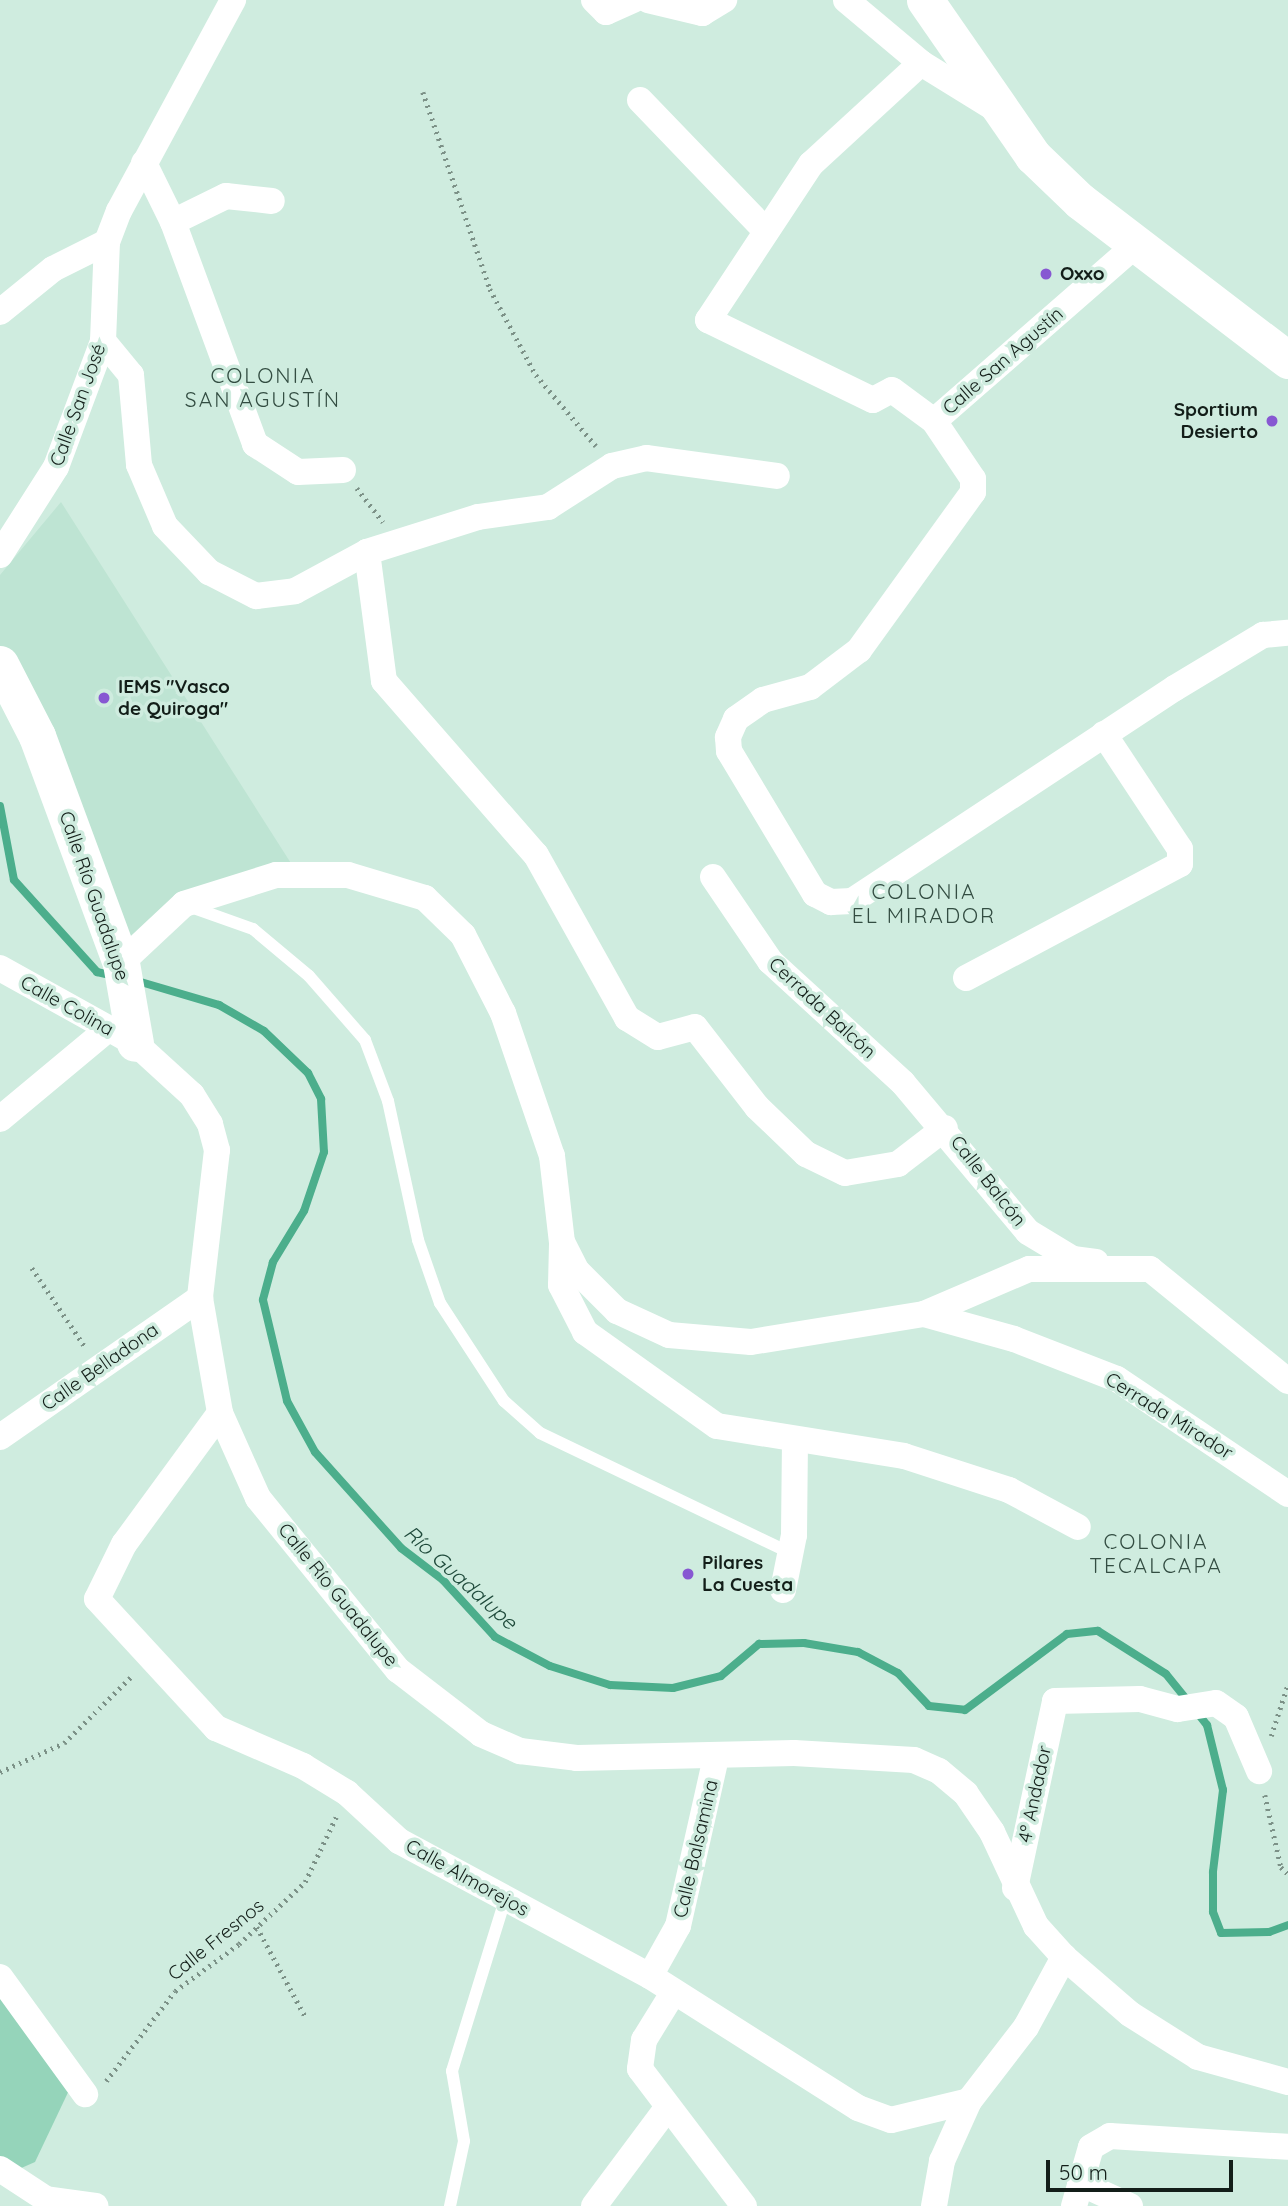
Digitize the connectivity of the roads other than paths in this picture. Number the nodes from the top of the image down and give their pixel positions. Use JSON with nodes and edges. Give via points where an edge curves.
{"nodes":[{"id":1,"x":233,"y":0,"type":"edge"},
{"id":2,"x":594,"y":0,"type":"edge"},
{"id":3,"x":633,"y":0,"type":"edge"},
{"id":4,"x":648,"y":0,"type":"edge"},
{"id":5,"x":724,"y":0,"type":"edge"},
{"id":6,"x":846,"y":0,"type":"edge"},
{"id":7,"x":925,"y":0,"type":"edge"},
{"id":8,"x":920,"y":63,"type":"junction"},
{"id":9,"x":640,"y":100,"type":"dead end"},
{"id":10,"x":999,"y":112,"type":"junction"},
{"id":11,"x":144,"y":163,"type":"junction"},
{"id":12,"x":271,"y":201,"type":"dead end"},
{"id":13,"x":173,"y":222,"type":"junction"},
{"id":14,"x":766,"y":231,"type":"junction"},
{"id":15,"x":107,"y":242,"type":"junction"},
{"id":16,"x":1136,"y":245,"type":"junction"},
{"id":17,"x":0,"y":312,"type":"edge"},
{"id":18,"x":103,"y":341,"type":"junction"},
{"id":19,"x":1288,"y":360,"type":"edge"},
{"id":20,"x":934,"y":421,"type":"junction"},
{"id":21,"x":343,"y":470,"type":"road end"},
{"id":22,"x":777,"y":476,"type":"dead end"},
{"id":23,"x":367,"y":552,"type":"junction"},
{"id":24,"x":0,"y":555,"type":"edge"},
{"id":25,"x":1288,"y":633,"type":"edge"},
{"id":26,"x":0,"y":664,"type":"edge"},
{"id":27,"x":1104,"y":734,"type":"junction"},
{"id":28,"x":713,"y":877,"type":"dead end"},
{"id":29,"x":184,"y":904,"type":"junction"},
{"id":30,"x":0,"y":968,"type":"edge"},
{"id":31,"x":124,"y":974,"type":"junction"},
{"id":32,"x":966,"y":978,"type":"dead end"},
{"id":33,"x":121,"y":1036,"type":"junction"},
{"id":34,"x":0,"y":1119,"type":"edge"},
{"id":35,"x":945,"y":1128,"type":"junction"},
{"id":36,"x":562,"y":1242,"type":"junction"},
{"id":37,"x":1157,"y":1273,"type":"junction"},
{"id":38,"x":200,"y":1297,"type":"junction"},
{"id":39,"x":924,"y":1314,"type":"junction"},
{"id":40,"x":1288,"y":1381,"type":"edge"},
{"id":41,"x":220,"y":1413,"type":"junction"},
{"id":42,"x":0,"y":1437,"type":"edge"},
{"id":43,"x":795,"y":1441,"type":"junction"},
{"id":44,"x":1288,"y":1494,"type":"edge"},
{"id":45,"x":1078,"y":1527,"type":"dead end"},
{"id":46,"x":790,"y":1553,"type":"junction"},
{"id":47,"x":783,"y":1590,"type":"dead end"},
{"id":48,"x":716,"y":1757,"type":"junction"},
{"id":49,"x":1259,"y":1771,"type":"road end"},
{"id":50,"x":1015,"y":1888,"type":"junction"},
{"id":51,"x":505,"y":1900,"type":"junction"},
{"id":52,"x":1063,"y":1957,"type":"junction"},
{"id":53,"x":650,"y":1976,"type":"junction"},
{"id":54,"x":0,"y":1977,"type":"edge"},
{"id":55,"x":673,"y":1993,"type":"junction"},
{"id":56,"x":1288,"y":2082,"type":"edge"},
{"id":57,"x":85,"y":2094,"type":"road end"},
{"id":58,"x":969,"y":2101,"type":"junction"},
{"id":59,"x":667,"y":2108,"type":"junction"},
{"id":60,"x":1288,"y":2147,"type":"edge"},
{"id":61,"x":0,"y":2169,"type":"edge"},
{"id":62,"x":1077,"y":2195,"type":"edge"},
{"id":63,"x":96,"y":2206,"type":"edge"},
{"id":64,"x":450,"y":2206,"type":"edge"},
{"id":65,"x":594,"y":2206,"type":"edge"},
{"id":66,"x":744,"y":2206,"type":"edge"},
{"id":67,"x":934,"y":2206,"type":"edge"},
{"id":68,"x":1101,"y":2206,"type":"edge"},
{"id":69,"x":1130,"y":2206,"type":"edge"}],
"edges":[{"from":1,"to":11,"type":"street","name":"Calle San José"},
{"from":2,"to":3,"type":"street","via":[[606,12]]},
{"from":4,"to":5,"type":"street","via":[[702,13]]},
{"from":6,"to":8,"type":"street"},
{"from":7,"to":10,"type":"main road"},
{"from":8,"to":10,"type":"street"},
{"from":8,"to":14,"type":"street","via":[[811,164]]},
{"from":9,"to":14,"type":"street"},
{"from":10,"to":16,"type":"main road","via":[[1033,156]]},
{"from":11,"to":13,"type":"street"},
{"from":11,"to":15,"type":"street","name":"Calle San José"},
{"from":12,"to":13,"type":"street","via":[[226,196]]},
{"from":13,"to":21,"type":"street","via":[[255,444],[298,472]]},
{"from":14,"to":20,"type":"street","via":[[708,320],[873,400],[892,390]]},
{"from":15,"to":17,"type":"street","via":[[53,269]]},
{"from":15,"to":18,"type":"street","name":"Calle San José"},
{"from":16,"to":19,"type":"main road"},
{"from":16,"to":20,"type":"street","name":"Calle San Agustín"},
{"from":18,"to":23,"type":"street","via":[[131,375],[139,465],[165,526],[209,572],[256,596],[295,591]]},
{"from":18,"to":24,"type":"street","name":"Calle San José","via":[[55,467]]},
{"from":20,"to":27,"type":"street","via":[[969,467],[973,492],[859,650],[810,687],[763,701],[736,719],[729,751],[815,894],[831,902],[852,901]]},
{"from":22,"to":23,"type":"street","via":[[646,458],[612,466],[548,507],[478,517]]},
{"from":23,"to":35,"type":"street","via":[[384,681],[536,855],[627,1018],[658,1037],[695,1027],[757,1107],[806,1153],[845,1174],[898,1164]]},
{"from":25,"to":27,"type":"street","via":[[1264,635]]},
{"from":26,"to":31,"type":"main road","name":"Calle Río Guadalupe","via":[[37,736]]},
{"from":27,"to":32,"type":"street","via":[[1180,849],[1180,864]]},
{"from":28,"to":35,"type":"street","name":"Cerrada Balcón","via":[[770,961]]},
{"from":29,"to":31,"type":"street"},
{"from":29,"to":36,"type":"street","via":[[276,875],[348,875],[425,898],[463,935],[503,1013],[552,1156]]},
{"from":29,"to":46,"type":"lane","via":[[253,929],[309,976],[365,1040],[388,1101],[418,1240],[440,1303],[504,1401],[540,1433]]},
{"from":30,"to":33,"type":"street","name":"Calle Colina"},
{"from":31,"to":33,"type":"main road","name":"Calle Río Guadalupe"},
{"from":33,"to":34,"type":"street"},
{"from":33,"to":38,"type":"street","name":"Calle Río Guadalupe","via":[[192,1095],[217,1150]]},
{"from":35,"to":37,"type":"street","name":"Calle Balcón","via":[[1028,1232],[1073,1259]]},
{"from":36,"to":39,"type":"street","via":[[577,1271],[617,1311],[669,1335],[751,1342]]},
{"from":36,"to":43,"type":"street","via":[[561,1285],[585,1332],[718,1426]]},
{"from":37,"to":39,"type":"street","via":[[1028,1269]]},
{"from":37,"to":40,"type":"street"},
{"from":38,"to":41,"type":"street","name":"Calle Río Guadalupe"},
{"from":38,"to":42,"type":"street","name":"Calle Belladona"},
{"from":39,"to":44,"type":"street","name":"Cerrada Mirador","via":[[1014,1339],[1117,1379]]},
{"from":41,"to":48,"type":"street","name":"Calle Río Guadalupe","via":[[267,1509],[398,1670],[481,1734],[520,1751],[577,1758]]},
{"from":41,"to":51,"type":"street","name":"Calle Almorejos","via":[[99,1586],[102,1609],[216,1728],[347,1793],[399,1841]]},
{"from":43,"to":45,"type":"street","via":[[904,1456],[1009,1490]]},
{"from":43,"to":46,"type":"street"},
{"from":46,"to":47,"type":"street"},
{"from":48,"to":50,"type":"street","name":"Calle Río Guadalupe","via":[[794,1753],[914,1760],[939,1771],[966,1794],[992,1832]]},
{"from":48,"to":53,"type":"street","name":"Calle Balsamina","via":[[678,1926]]},
{"from":49,"to":50,"type":"street","name":"4º Andador","via":[[1236,1717],[1210,1704],[1178,1709],[1140,1699],[1055,1701]]},
{"from":50,"to":52,"type":"street","name":"Calle Río Guadalupe","via":[[1035,1926]]},
{"from":51,"to":53,"type":"street","name":"Calle Almorejos"},
{"from":51,"to":64,"type":"lane","via":[[452,2071],[464,2141]]},
{"from":52,"to":56,"type":"street","name":"Calle Río Guadalupe","via":[[1129,2014],[1198,2057]]},
{"from":52,"to":58,"type":"street","via":[[1019,2038]]},
{"from":53,"to":55,"type":"street","name":"Calle Almorejos"},
{"from":54,"to":57,"type":"street"},
{"from":55,"to":58,"type":"street","name":"Calle Almorejos","via":[[858,2108],[891,2120]]},
{"from":55,"to":59,"type":"street","via":[[639,2054],[640,2069]]},
{"from":58,"to":67,"type":"street","via":[[942,2161]]},
{"from":59,"to":65,"type":"street"},
{"from":59,"to":66,"type":"street"},
{"from":60,"to":62,"type":"street","via":[[1110,2136],[1091,2147]]},
{"from":61,"to":63,"type":"street","via":[[46,2199]]},
{"from":62,"to":68,"type":"street"},
{"from":62,"to":69,"type":"street"}]}
